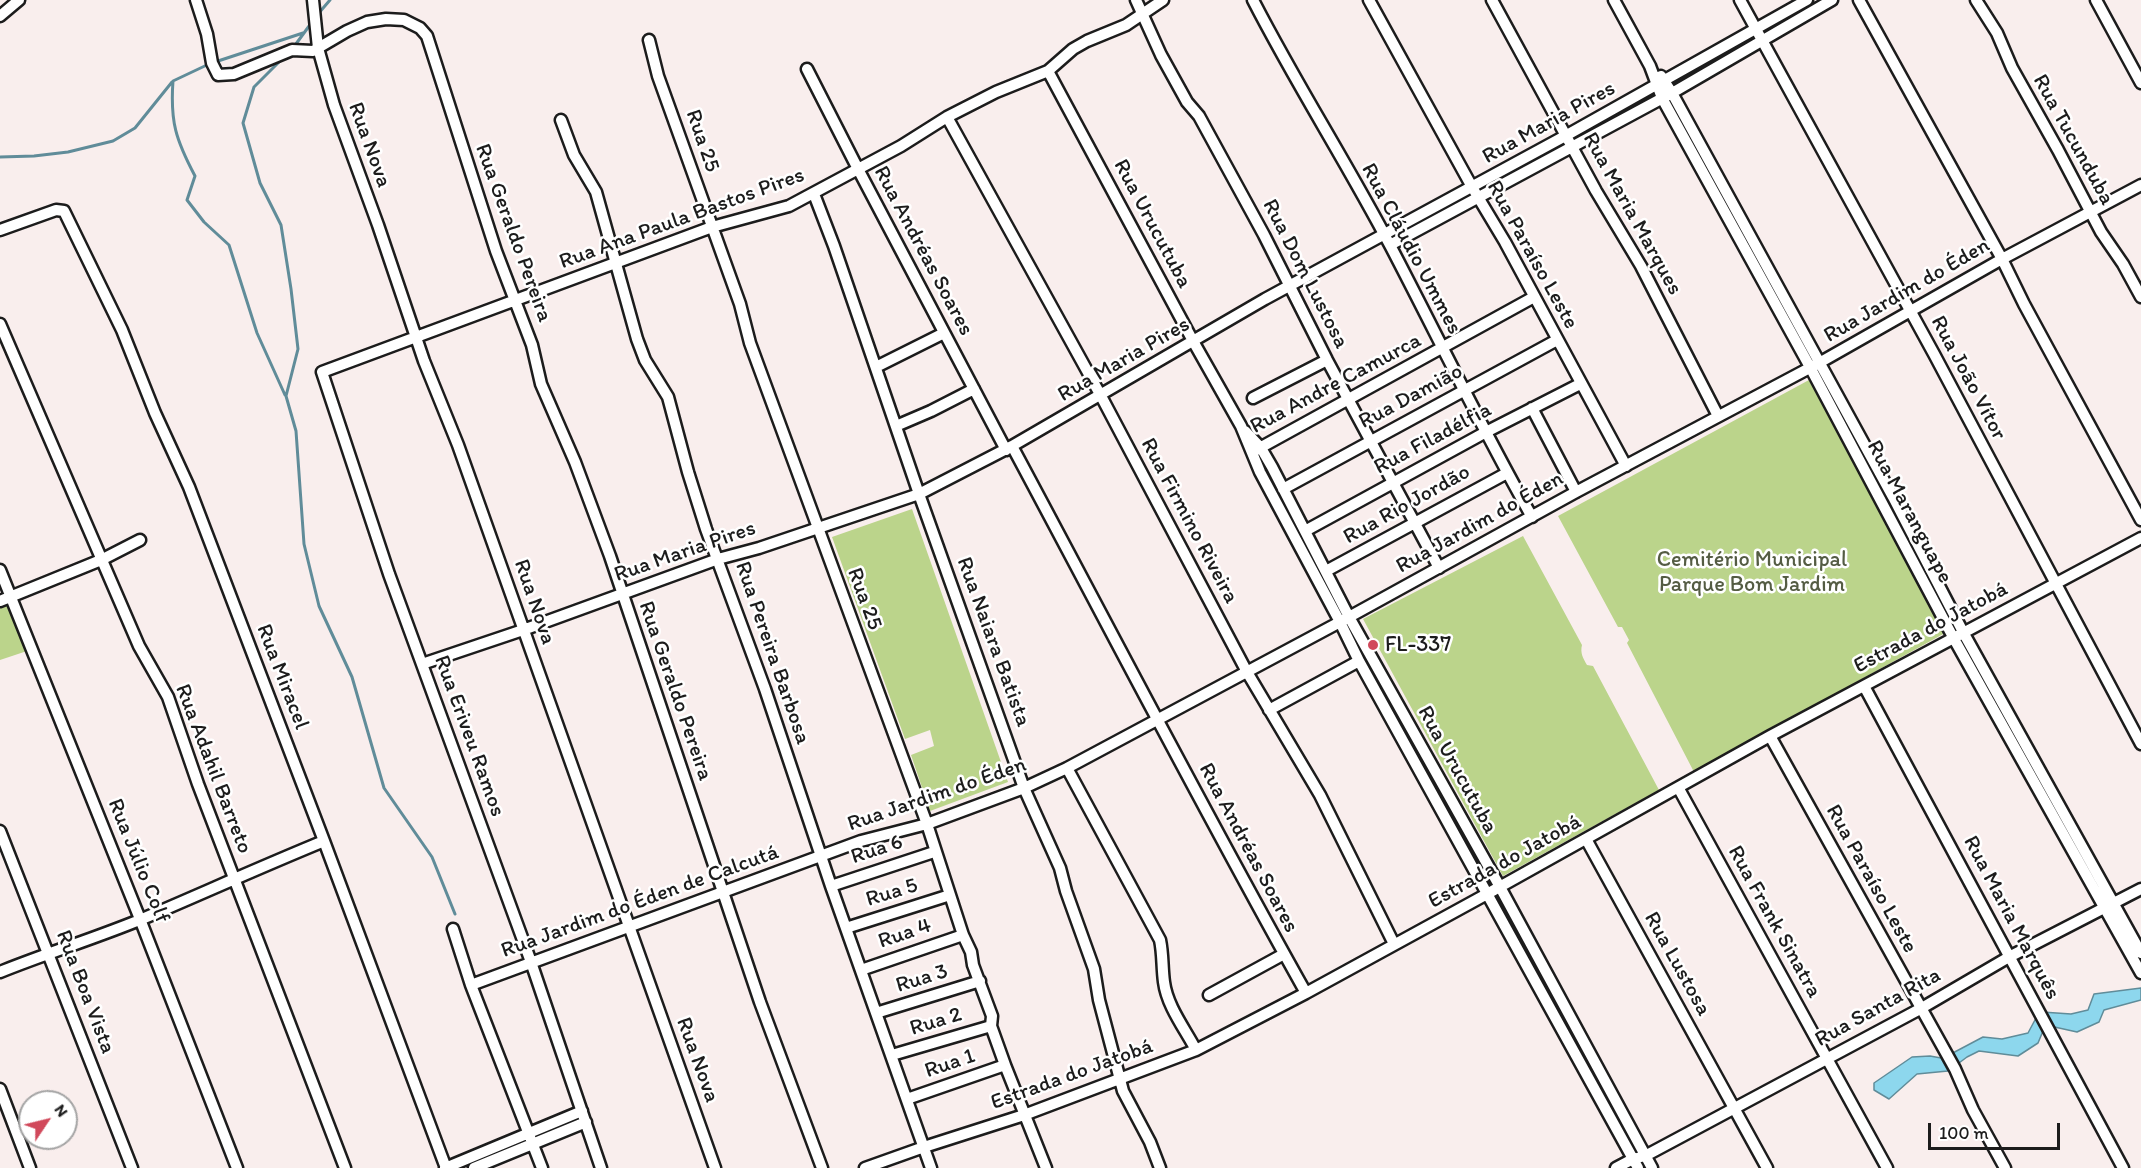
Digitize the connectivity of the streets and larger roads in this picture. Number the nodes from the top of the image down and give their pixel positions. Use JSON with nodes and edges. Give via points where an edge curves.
{"nodes":[{"id":1,"x":20,"y":0,"type":"edge"},
{"id":2,"x":196,"y":0,"type":"edge"},
{"id":3,"x":313,"y":0,"type":"edge"},
{"id":4,"x":1136,"y":0,"type":"edge"},
{"id":5,"x":1163,"y":0,"type":"edge"},
{"id":6,"x":1253,"y":0,"type":"edge"},
{"id":7,"x":1369,"y":0,"type":"edge"},
{"id":8,"x":1492,"y":0,"type":"edge"},
{"id":9,"x":1614,"y":0,"type":"edge"},
{"id":10,"x":1740,"y":0,"type":"edge"},
{"id":11,"x":1807,"y":0,"type":"edge"},
{"id":12,"x":1832,"y":0,"type":"edge"},
{"id":13,"x":1859,"y":0,"type":"edge"},
{"id":14,"x":1976,"y":0,"type":"edge"},
{"id":15,"x":2097,"y":0,"type":"edge"},
{"id":16,"x":1143,"y":12,"type":"junction"},
{"id":17,"x":0,"y":16,"type":"edge"},
{"id":18,"x":1759,"y":35,"type":"junction"},
{"id":19,"x":649,"y":40,"type":"dead end"},
{"id":20,"x":318,"y":48,"type":"junction"},
{"id":21,"x":807,"y":69,"type":"dead end"},
{"id":22,"x":1048,"y":70,"type":"junction"},
{"id":23,"x":1661,"y":83,"type":"junction"},
{"id":24,"x":2141,"y":83,"type":"edge"},
{"id":25,"x":1667,"y":95,"type":"junction"},
{"id":26,"x":947,"y":117,"type":"junction"},
{"id":27,"x":561,"y":120,"type":"dead end"},
{"id":28,"x":1570,"y":140,"type":"junction"},
{"id":29,"x":858,"y":169,"type":"junction"},
{"id":30,"x":2141,"y":185,"type":"edge"},
{"id":31,"x":1475,"y":192,"type":"junction"},
{"id":32,"x":814,"y":194,"type":"junction"},
{"id":33,"x":2091,"y":212,"type":"junction"},
{"id":34,"x":712,"y":227,"type":"junction"},
{"id":35,"x":0,"y":230,"type":"edge"},
{"id":36,"x":1387,"y":240,"type":"junction"},
{"id":37,"x":2002,"y":259,"type":"junction"},
{"id":38,"x":616,"y":263,"type":"junction"},
{"id":39,"x":1290,"y":286,"type":"junction"},
{"id":40,"x":1534,"y":297,"type":"junction"},
{"id":41,"x":2141,"y":297,"type":"edge"},
{"id":42,"x":516,"y":300,"type":"junction"},
{"id":43,"x":1910,"y":311,"type":"junction"},
{"id":44,"x":0,"y":324,"type":"edge"},
{"id":45,"x":944,"y":333,"type":"junction"},
{"id":46,"x":416,"y":338,"type":"junction"},
{"id":47,"x":1557,"y":340,"type":"junction"},
{"id":48,"x":1192,"y":341,"type":"junction"},
{"id":49,"x":1443,"y":349,"type":"junction"},
{"id":50,"x":1327,"y":360,"type":"junction"},
{"id":51,"x":1814,"y":365,"type":"junction"},
{"id":52,"x":876,"y":367,"type":"junction"},
{"id":53,"x":322,"y":372,"type":"joint"},
{"id":54,"x":1580,"y":384,"type":"junction"},
{"id":55,"x":974,"y":389,"type":"junction"},
{"id":56,"x":1465,"y":391,"type":"junction"},
{"id":57,"x":1101,"y":396,"type":"junction"},
{"id":58,"x":1253,"y":398,"type":"dead end"},
{"id":59,"x":1349,"y":399,"type":"junction"},
{"id":60,"x":1532,"y":408,"type":"junction"},
{"id":61,"x":1718,"y":416,"type":"junction"},
{"id":62,"x":896,"y":426,"type":"junction"},
{"id":63,"x":1486,"y":432,"type":"junction"},
{"id":64,"x":1371,"y":441,"type":"junction"},
{"id":65,"x":1009,"y":448,"type":"junction"},
{"id":66,"x":1256,"y":451,"type":"junction"},
{"id":67,"x":1626,"y":466,"type":"junction"},
{"id":68,"x":1507,"y":473,"type":"junction"},
{"id":69,"x":1393,"y":482,"type":"junction"},
{"id":70,"x":1283,"y":489,"type":"junction"},
{"id":71,"x":1576,"y":492,"type":"junction"},
{"id":72,"x":920,"y":494,"type":"junction"},
{"id":73,"x":1532,"y":517,"type":"junction"},
{"id":74,"x":2141,"y":520,"type":"edge"},
{"id":75,"x":1415,"y":523,"type":"junction"},
{"id":76,"x":818,"y":527,"type":"junction"},
{"id":77,"x":1305,"y":531,"type":"junction"},
{"id":78,"x":2141,"y":538,"type":"edge"},
{"id":79,"x":140,"y":540,"type":"dead end"},
{"id":80,"x":718,"y":559,"type":"junction"},
{"id":81,"x":100,"y":560,"type":"junction"},
{"id":82,"x":1439,"y":568,"type":"junction"},
{"id":83,"x":0,"y":570,"type":"edge"},
{"id":84,"x":1326,"y":571,"type":"junction"},
{"id":85,"x":2055,"y":585,"type":"junction"},
{"id":86,"x":621,"y":594,"type":"junction"},
{"id":87,"x":12,"y":597,"type":"junction"},
{"id":88,"x":0,"y":601,"type":"edge"},
{"id":89,"x":1345,"y":619,"type":"junction"},
{"id":90,"x":523,"y":630,"type":"junction"},
{"id":91,"x":1958,"y":635,"type":"junction"},
{"id":92,"x":1359,"y":661,"type":"junction"},
{"id":93,"x":422,"y":664,"type":"junction"},
{"id":94,"x":1247,"y":672,"type":"junction"},
{"id":95,"x":1864,"y":686,"type":"junction"},
{"id":96,"x":1269,"y":710,"type":"junction"},
{"id":97,"x":1159,"y":719,"type":"junction"},
{"id":98,"x":1770,"y":736,"type":"junction"},
{"id":99,"x":2141,"y":744,"type":"edge"},
{"id":100,"x":1067,"y":768,"type":"junction"},
{"id":101,"x":1024,"y":788,"type":"junction"},
{"id":102,"x":1679,"y":789,"type":"junction"},
{"id":103,"x":927,"y":824,"type":"junction"},
{"id":104,"x":0,"y":831,"type":"edge"},
{"id":105,"x":1586,"y":839,"type":"junction"},
{"id":106,"x":324,"y":841,"type":"junction"},
{"id":107,"x":934,"y":852,"type":"junction"},
{"id":108,"x":821,"y":856,"type":"junction"},
{"id":109,"x":234,"y":878,"type":"junction"},
{"id":110,"x":831,"y":886,"type":"junction"},
{"id":111,"x":1500,"y":887,"type":"junction"},
{"id":112,"x":2141,"y":889,"type":"edge"},
{"id":113,"x":724,"y":892,"type":"junction"},
{"id":114,"x":1487,"y":894,"type":"junction"},
{"id":115,"x":950,"y":895,"type":"junction"},
{"id":116,"x":2110,"y":906,"type":"junction"},
{"id":117,"x":140,"y":919,"type":"junction"},
{"id":118,"x":629,"y":928,"type":"junction"},
{"id":119,"x":846,"y":928,"type":"junction"},
{"id":120,"x":453,"y":929,"type":"dead end"},
{"id":121,"x":963,"y":934,"type":"junction"},
{"id":122,"x":1394,"y":944,"type":"junction"},
{"id":123,"x":48,"y":952,"type":"junction"},
{"id":124,"x":2141,"y":953,"type":"edge"},
{"id":125,"x":1284,"y":954,"type":"junction"},
{"id":126,"x":2009,"y":957,"type":"junction"},
{"id":127,"x":531,"y":962,"type":"junction"},
{"id":128,"x":861,"y":970,"type":"junction"},
{"id":129,"x":0,"y":972,"type":"edge"},
{"id":130,"x":2141,"y":973,"type":"edge"},
{"id":131,"x":980,"y":981,"type":"junction"},
{"id":132,"x":471,"y":985,"type":"junction"},
{"id":133,"x":1306,"y":993,"type":"junction"},
{"id":134,"x":1209,"y":995,"type":"dead end"},
{"id":135,"x":1920,"y":1009,"type":"junction"},
{"id":136,"x":876,"y":1013,"type":"junction"},
{"id":137,"x":991,"y":1026,"type":"junction"},
{"id":138,"x":1196,"y":1050,"type":"junction"},
{"id":139,"x":892,"y":1055,"type":"junction"},
{"id":140,"x":1827,"y":1059,"type":"junction"},
{"id":141,"x":1005,"y":1065,"type":"junction"},
{"id":142,"x":1121,"y":1078,"type":"junction"},
{"id":143,"x":0,"y":1089,"type":"edge"},
{"id":144,"x":907,"y":1099,"type":"junction"},
{"id":145,"x":1734,"y":1108,"type":"junction"},
{"id":146,"x":1024,"y":1115,"type":"junction"},
{"id":147,"x":584,"y":1117,"type":"junction"},
{"id":148,"x":528,"y":1132,"type":"junction"},
{"id":149,"x":533,"y":1144,"type":"junction"},
{"id":150,"x":924,"y":1147,"type":"junction"},
{"id":151,"x":1646,"y":1156,"type":"junction"},
{"id":152,"x":1635,"y":1163,"type":"edge"},
{"id":153,"x":30,"y":1168,"type":"edge"},
{"id":154,"x":132,"y":1168,"type":"edge"},
{"id":155,"x":237,"y":1168,"type":"edge"},
{"id":156,"x":345,"y":1168,"type":"edge"},
{"id":157,"x":446,"y":1168,"type":"edge"},
{"id":158,"x":474,"y":1168,"type":"edge"},
{"id":159,"x":542,"y":1168,"type":"edge"},
{"id":160,"x":602,"y":1168,"type":"edge"},
{"id":161,"x":715,"y":1168,"type":"edge"},
{"id":162,"x":822,"y":1168,"type":"edge"},
{"id":163,"x":865,"y":1168,"type":"edge"},
{"id":164,"x":931,"y":1168,"type":"edge"},
{"id":165,"x":1046,"y":1168,"type":"edge"},
{"id":166,"x":1160,"y":1168,"type":"edge"},
{"id":167,"x":1616,"y":1168,"type":"edge"},
{"id":168,"x":1652,"y":1168,"type":"edge"},
{"id":169,"x":1767,"y":1168,"type":"edge"},
{"id":170,"x":1887,"y":1168,"type":"edge"},
{"id":171,"x":2005,"y":1168,"type":"edge"},
{"id":172,"x":2123,"y":1168,"type":"edge"}],
"edges":[{"from":1,"to":17,"type":"street"},
{"from":2,"to":20,"type":"street","via":[[218,75],[234,74],[292,50],[308,52]]},
{"from":3,"to":20,"type":"street","name":"Rua Nova"},
{"from":4,"to":16,"type":"street","name":"Rua Dom Lustosa"},
{"from":5,"to":16,"type":"street","name":"Rua Ana Paula Bastos Pires"},
{"from":6,"to":36,"type":"street","name":"Rua Cláudio Ummes"},
{"from":7,"to":31,"type":"street","name":"Rua Paraíso Leste"},
{"from":8,"to":28,"type":"street","name":"Rua Maria Marques"},
{"from":9,"to":23,"type":"street","name":"Rua Maranguape"},
{"from":10,"to":18,"type":"street","name":"Rua João Vítor"},
{"from":11,"to":18,"type":"street","name":"Rua Maria Pires"},
{"from":12,"to":18,"type":"street","name":"Rua Maria Pires"},
{"from":13,"to":37,"type":"street"},
{"from":14,"to":33,"type":"street","name":"Rua Tucunduba"},
{"from":15,"to":24,"type":"street"},
{"from":16,"to":22,"type":"street","name":"Rua Ana Paula Bastos Pires","via":[[1126,25],[1073,49]]},
{"from":16,"to":39,"type":"street","name":"Rua Dom Lustosa","via":[[1161,55],[1199,116]]},
{"from":18,"to":23,"type":"street","name":"Rua Maria Pires"},
{"from":18,"to":25,"type":"street","name":"Rua Maria Pires"},
{"from":18,"to":43,"type":"street","name":"Rua João Vítor"},
{"from":19,"to":34,"type":"street","name":"Rua 25"},
{"from":20,"to":42,"type":"street","name":"Rua Geraldo Pereira","via":[[367,22],[386,19],[414,23],[424,32],[496,251]]},
{"from":20,"to":46,"type":"street","name":"Rua Nova","via":[[333,105]]},
{"from":21,"to":29,"type":"street","name":"Rua Andréas Soares"},
{"from":22,"to":26,"type":"street","name":"Rua Ana Paula Bastos Pires"},
{"from":22,"to":48,"type":"street","name":"Rua Urucutuba"},
{"from":23,"to":25,"type":"street","name":"Rua Maranguape"},
{"from":23,"to":28,"type":"street","name":"Rua Maria Pires"},
{"from":25,"to":28,"type":"street","name":"Rua Maria Pires"},
{"from":25,"to":51,"type":"street","name":"Rua Maranguape"},
{"from":26,"to":29,"type":"street","name":"Rua Ana Paula Bastos Pires"},
{"from":26,"to":57,"type":"street","name":"Rua Firmino Riveira"},
{"from":27,"to":38,"type":"street","name":"Rua Pereira Barbosa","via":[[574,155],[596,192]]},
{"from":28,"to":31,"type":"street","name":"Rua Maria Pires"},
{"from":28,"to":61,"type":"street","name":"Rua Maria Marques","via":[[1641,266]]},
{"from":29,"to":32,"type":"street","name":"Rua Ana Paula Bastos Pires"},
{"from":29,"to":45,"type":"street","name":"Rua Andréas Soares"},
{"from":30,"to":33,"type":"street","name":"Rua Jardim do Éden"},
{"from":31,"to":36,"type":"street","name":"Rua Maria Pires"},
{"from":31,"to":40,"type":"street","name":"Rua Paraíso Leste"},
{"from":32,"to":34,"type":"street","name":"Rua Ana Paula Bastos Pires","via":[[789,206]]},
{"from":32,"to":52,"type":"street","name":"Rua Naiara Batista"},
{"from":33,"to":37,"type":"street","name":"Rua Jardim do Éden"},
{"from":33,"to":41,"type":"street","name":"Rua Tucunduba"},
{"from":34,"to":38,"type":"street","name":"Rua Ana Paula Bastos Pires"},
{"from":34,"to":76,"type":"street","name":"Rua 25"},
{"from":35,"to":106,"type":"street","name":"Rua Miracel","via":[[61,209],[66,214],[122,330],[189,487]]},
{"from":36,"to":39,"type":"street","name":"Rua Maria Pires"},
{"from":36,"to":49,"type":"street","name":"Rua Cláudio Ummes"},
{"from":37,"to":43,"type":"street","name":"Rua Jardim do Éden"},
{"from":37,"to":74,"type":"street"},
{"from":38,"to":42,"type":"street","name":"Rua Ana Paula Bastos Pires"},
{"from":38,"to":80,"type":"street","name":"Rua Pereira Barbosa","via":[[645,360],[668,397],[688,472]]},
{"from":39,"to":48,"type":"street","name":"Rua Maria Pires"},
{"from":39,"to":50,"type":"street","name":"Rua Dom Lustosa"},
{"from":40,"to":47,"type":"street","name":"Rua Paraíso Leste"},
{"from":40,"to":49,"type":"street","name":"Rua Andre Camurca"},
{"from":42,"to":46,"type":"street","name":"Rua Ana Paula Bastos Pires"},
{"from":42,"to":86,"type":"street","name":"Rua Geraldo Pereira","via":[[541,384],[575,462]]},
{"from":43,"to":51,"type":"street","name":"Rua Jardim do Éden"},
{"from":43,"to":85,"type":"street","name":"Rua João Vítor"},
{"from":44,"to":81,"type":"street","name":"Rua Adahil Barreto"},
{"from":45,"to":52,"type":"street"},
{"from":45,"to":55,"type":"street","name":"Rua Andréas Soares"},
{"from":46,"to":53,"type":"street","name":"Rua Ana Paula Bastos Pires"},
{"from":46,"to":90,"type":"street","name":"Rua Nova"},
{"from":47,"to":54,"type":"street","name":"Rua Paraíso Leste"},
{"from":47,"to":56,"type":"street","name":"Rua Damião"},
{"from":48,"to":57,"type":"street","name":"Rua Maria Pires"},
{"from":48,"to":66,"type":"street","name":"Rua Urucutuba"},
{"from":49,"to":56,"type":"street","name":"Rua Cláudio Ummes"},
{"from":49,"to":59,"type":"street","name":"Rua Andre Camurca"},
{"from":50,"to":58,"type":"street"},
{"from":50,"to":59,"type":"street","name":"Rua Dom Lustosa"},
{"from":51,"to":61,"type":"street","name":"Rua Jardim do Éden"},
{"from":51,"to":91,"type":"street","name":"Rua Maranguape","via":[[1893,497]]},
{"from":52,"to":62,"type":"street","name":"Rua Naiara Batista"},
{"from":53,"to":93,"type":"street","name":"Rua Eriveu Ramos"},
{"from":54,"to":60,"type":"street","name":"Rua Filadélfia"},
{"from":54,"to":67,"type":"street","name":"Rua Paraíso Leste"},
{"from":55,"to":62,"type":"street"},
{"from":55,"to":65,"type":"street","name":"Rua Andréas Soares"},
{"from":56,"to":63,"type":"street","name":"Rua Cláudio Ummes"},
{"from":56,"to":64,"type":"street","name":"Rua Damião"},
{"from":57,"to":65,"type":"street","name":"Rua Maria Pires"},
{"from":57,"to":94,"type":"street","name":"Rua Firmino Riveira"},
{"from":59,"to":64,"type":"street","name":"Rua Dom Lustosa"},
{"from":59,"to":66,"type":"street","name":"Rua Andre Camurca"},
{"from":60,"to":63,"type":"street","name":"Rua Filadélfia"},
{"from":60,"to":71,"type":"street"},
{"from":61,"to":67,"type":"street","name":"Rua Jardim do Éden"},
{"from":62,"to":72,"type":"street","name":"Rua Naiara Batista"},
{"from":63,"to":68,"type":"street","name":"Rua Cláudio Ummes"},
{"from":63,"to":69,"type":"street","name":"Rua Filadélfia"},
{"from":64,"to":69,"type":"street","name":"Rua Dom Lustosa"},
{"from":64,"to":70,"type":"street","name":"Rua Damião"},
{"from":65,"to":72,"type":"street","name":"Rua Maria Pires"},
{"from":65,"to":97,"type":"street","name":"Rua Andréas Soares"},
{"from":66,"to":70,"type":"street","name":"Rua Urucutuba"},
{"from":66,"to":89,"type":"street","name":"Rua Urucutuba"},
{"from":67,"to":71,"type":"street","name":"Rua Jardim do Éden"},
{"from":68,"to":73,"type":"street","name":"Rua Cláudio Ummes"},
{"from":68,"to":75,"type":"street","name":"Rua Rio Jordão"},
{"from":69,"to":75,"type":"street","name":"Rua Dom Lustosa"},
{"from":69,"to":77,"type":"street","name":"Rua Filadélfia"},
{"from":70,"to":77,"type":"street","name":"Rua Urucutuba"},
{"from":71,"to":73,"type":"street","name":"Rua Jardim do Éden"},
{"from":72,"to":76,"type":"street","name":"Rua Maria Pires"},
{"from":72,"to":101,"type":"street","name":"Rua Naiara Batista"},
{"from":73,"to":82,"type":"street","name":"Rua Jardim do Éden"},
{"from":75,"to":82,"type":"street","name":"Rua Dom Lustosa"},
{"from":75,"to":84,"type":"street","name":"Rua Rio Jordão"},
{"from":76,"to":80,"type":"street","name":"Rua Maria Pires"},
{"from":76,"to":103,"type":"street","name":"Rua 25"},
{"from":77,"to":84,"type":"street","name":"Rua Urucutuba"},
{"from":78,"to":85,"type":"street","name":"Estrada do Jatobá"},
{"from":79,"to":81,"type":"street"},
{"from":80,"to":86,"type":"street","name":"Rua Maria Pires"},
{"from":80,"to":108,"type":"street","name":"Rua Pereira Barbosa"},
{"from":81,"to":87,"type":"street"},
{"from":81,"to":109,"type":"street","name":"Rua Adahil Barreto","via":[[139,646],[168,697]]},
{"from":82,"to":89,"type":"street","name":"Rua Jardim do Éden"},
{"from":83,"to":87,"type":"street","name":"Rua Júlio Colf"},
{"from":84,"to":89,"type":"street","name":"Rua Urucutuba"},
{"from":85,"to":91,"type":"street","name":"Estrada do Jatobá"},
{"from":85,"to":99,"type":"street","name":"Rua João Vítor"},
{"from":86,"to":90,"type":"street","name":"Rua Maria Pires"},
{"from":86,"to":113,"type":"street","name":"Rua Geraldo Pereira"},
{"from":87,"to":88,"type":"street"},
{"from":87,"to":117,"type":"street","name":"Rua Júlio Colf"},
{"from":89,"to":92,"type":"street","name":"Rua Urucutuba"},
{"from":89,"to":94,"type":"street","name":"Rua Jardim do Éden"},
{"from":89,"to":111,"type":"street","name":"Rua Urucutuba"},
{"from":90,"to":93,"type":"street","name":"Rua Maria Pires"},
{"from":90,"to":118,"type":"street","name":"Rua Nova"},
{"from":91,"to":95,"type":"street","name":"Estrada do Jatobá"},
{"from":91,"to":116,"type":"street","name":"Rua Maranguape"},
{"from":92,"to":96,"type":"street"},
{"from":92,"to":114,"type":"street","name":"Rua Urucutuba"},
{"from":93,"to":127,"type":"street","name":"Rua Eriveu Ramos"},
{"from":94,"to":96,"type":"street","name":"Rua Firmino Riveira"},
{"from":94,"to":97,"type":"street","name":"Rua Jardim do Éden"},
{"from":95,"to":98,"type":"street","name":"Estrada do Jatobá"},
{"from":95,"to":126,"type":"street","name":"Rua Maria Marquês"},
{"from":96,"to":122,"type":"street","name":"Rua Firmino Riveira","via":[[1320,795]]},
{"from":97,"to":100,"type":"street","name":"Rua Jardim do Éden"},
{"from":97,"to":125,"type":"street","name":"Rua Andréas Soares"},
{"from":98,"to":102,"type":"street","name":"Estrada do Jatobá"},
{"from":98,"to":135,"type":"street","name":"Rua Paraíso Leste"},
{"from":100,"to":101,"type":"street","name":"Rua Jardim do Éden"},
{"from":100,"to":138,"type":"street","via":[[1160,940],[1167,994]]},
{"from":101,"to":103,"type":"street","name":"Rua Jardim do Éden"},
{"from":101,"to":142,"type":"street","name":"Rua Naiara Batista","via":[[1055,855],[1091,961]]},
{"from":102,"to":105,"type":"street","name":"Estrada do Jatobá"},
{"from":102,"to":140,"type":"street","name":"Rua Frank Sinatra"},
{"from":103,"to":107,"type":"street","name":"Rua 25"},
{"from":103,"to":108,"type":"street","name":"Rua Jardim do Éden"},
{"from":104,"to":123,"type":"street","name":"Rua Boa Vista"},
{"from":105,"to":111,"type":"street","name":"Estrada do Jatobá"},
{"from":105,"to":145,"type":"street","name":"Rua Lustosa"},
{"from":106,"to":109,"type":"street"},
{"from":106,"to":157,"type":"street","name":"Rua Miracel"},
{"from":107,"to":110,"type":"street","name":"Rua 6"},
{"from":107,"to":115,"type":"street","name":"Rua 25"},
{"from":108,"to":110,"type":"street","name":"Rua Pereira Barbosa"},
{"from":108,"to":113,"type":"street","name":"Rua Jardim do Éden de Calcutá"},
{"from":109,"to":117,"type":"street"},
{"from":109,"to":156,"type":"street","name":"Rua Adahil Barreto"},
{"from":110,"to":119,"type":"street","name":"Rua Pereira Barbosa"},
{"from":111,"to":114,"type":"street","name":"Estrada do Jatobá"},
{"from":111,"to":151,"type":"street","name":"Rua Urucutuba"},
{"from":112,"to":116,"type":"street","name":"Rua Santa Rita"},
{"from":113,"to":118,"type":"street","name":"Rua Jardim do Éden de Calcutá"},
{"from":113,"to":162,"type":"street","name":"Rua Geraldo Pereira"},
{"from":114,"to":122,"type":"street","name":"Estrada do Jatobá"},
{"from":114,"to":152,"type":"street","name":"Rua Urucutuba"},
{"from":115,"to":119,"type":"street","name":"Rua 5"},
{"from":115,"to":121,"type":"street","name":"Rua 25"},
{"from":116,"to":124,"type":"street","name":"Rua Maranguape"},
{"from":116,"to":126,"type":"street","name":"Rua Santa Rita"},
{"from":116,"to":130,"type":"street","name":"Rua Maranguape"},
{"from":117,"to":123,"type":"street"},
{"from":117,"to":155,"type":"street","name":"Rua Júlio Colf"},
{"from":118,"to":127,"type":"street","name":"Rua Jardim do Éden de Calcutá"},
{"from":118,"to":161,"type":"street","name":"Rua Nova"},
{"from":119,"to":128,"type":"street","name":"Rua Pereira Barbosa"},
{"from":120,"to":132,"type":"street"},
{"from":121,"to":128,"type":"street","name":"Rua 4"},
{"from":121,"to":131,"type":"street","name":"Rua 25"},
{"from":122,"to":133,"type":"street","name":"Estrada do Jatobá"},
{"from":123,"to":129,"type":"street"},
{"from":123,"to":154,"type":"street","name":"Rua Boa Vista"},
{"from":125,"to":133,"type":"street","name":"Rua Andréas Soares"},
{"from":125,"to":134,"type":"street"},
{"from":126,"to":135,"type":"street","name":"Rua Santa Rita"},
{"from":126,"to":172,"type":"street","name":"Rua Maria Marquês"},
{"from":127,"to":132,"type":"street","name":"Rua Jardim do Éden de Calcutá"},
{"from":127,"to":147,"type":"street","name":"Rua Eriveu Ramos"},
{"from":128,"to":136,"type":"street","name":"Rua Pereira Barbosa"},
{"from":131,"to":136,"type":"street","name":"Rua 3"},
{"from":131,"to":137,"type":"street","name":"Rua 25","via":[[992,1016]]},
{"from":132,"to":148,"type":"street"},
{"from":133,"to":138,"type":"street","name":"Estrada do Jatobá"},
{"from":135,"to":140,"type":"street","name":"Rua Santa Rita"},
{"from":135,"to":171,"type":"street","name":"Rua Paraíso Leste"},
{"from":136,"to":139,"type":"street","name":"Rua Pereira Barbosa"},
{"from":137,"to":139,"type":"street","name":"Rua 2"},
{"from":137,"to":141,"type":"street","name":"Rua 25"},
{"from":138,"to":142,"type":"street","name":"Estrada do Jatobá"},
{"from":139,"to":144,"type":"street","name":"Rua Pereira Barbosa"},
{"from":140,"to":145,"type":"street","name":"Rua Santa Rita"},
{"from":140,"to":170,"type":"street","name":"Rua Frank Sinatra"},
{"from":141,"to":144,"type":"street","name":"Rua 1"},
{"from":141,"to":146,"type":"street","name":"Rua 25"},
{"from":142,"to":146,"type":"street","name":"Estrada do Jatobá"},
{"from":142,"to":166,"type":"street","name":"Rua Naiara Batista"},
{"from":143,"to":153,"type":"street"},
{"from":144,"to":150,"type":"street","name":"Rua Pereira Barbosa"},
{"from":145,"to":151,"type":"street","name":"Rua Santa Rita"},
{"from":145,"to":169,"type":"street","name":"Rua Lustosa"},
{"from":146,"to":150,"type":"street","name":"Estrada do Jatobá"},
{"from":146,"to":165,"type":"street","name":"Rua 25"},
{"from":147,"to":148,"type":"street"},
{"from":147,"to":149,"type":"street"},
{"from":147,"to":160,"type":"street","name":"Rua Eriveu Ramos"},
{"from":148,"to":149,"type":"street"},
{"from":148,"to":157,"type":"street"},
{"from":149,"to":158,"type":"street"},
{"from":149,"to":159,"type":"street"},
{"from":150,"to":163,"type":"street","name":"Estrada do Jatobá"},
{"from":150,"to":164,"type":"street","name":"Rua Pereira Barbosa"},
{"from":151,"to":152,"type":"street","name":"Rua Santa Rita"},
{"from":151,"to":168,"type":"street","name":"Rua Urucutuba"},
{"from":152,"to":167,"type":"street","name":"Rua Santa Rita"}]}
